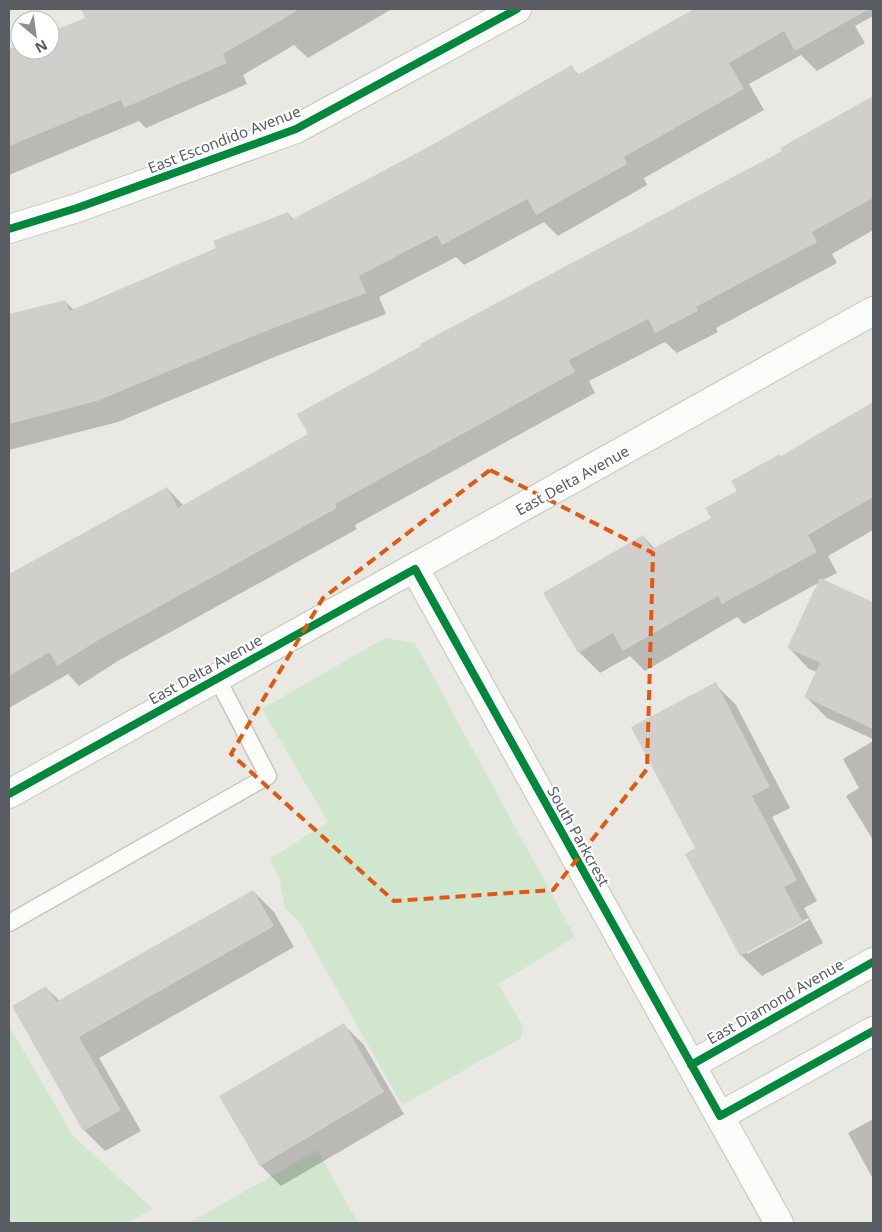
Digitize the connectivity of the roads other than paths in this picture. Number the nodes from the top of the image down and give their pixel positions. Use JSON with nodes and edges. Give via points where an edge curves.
{"nodes":[{"id":1,"x":517,"y":9,"type":"edge"},
{"id":2,"x":9,"y":229,"type":"edge"},
{"id":3,"x":873,"y":311,"type":"edge"},
{"id":4,"x":415,"y":569,"type":"junction"},
{"id":5,"x":217,"y":678,"type":"junction"},
{"id":6,"x":9,"y":794,"type":"edge"},
{"id":7,"x":9,"y":923,"type":"edge"},
{"id":8,"x":873,"y":962,"type":"edge"},
{"id":9,"x":873,"y":1031,"type":"edge"},
{"id":10,"x":691,"y":1065,"type":"junction"},
{"id":11,"x":720,"y":1116,"type":"junction"},
{"id":12,"x":778,"y":1223,"type":"edge"}],
"edges":[{"from":1,"to":2,"type":"street","name":"East Escondido Avenue","via":[[296,129],[77,208]]},
{"from":3,"to":4,"type":"street","name":"East Delta Avenue"},
{"from":4,"to":5,"type":"street","name":"East Delta Avenue"},
{"from":4,"to":10,"type":"street","name":"South Parkcrest"},
{"from":5,"to":6,"type":"street","name":"East Delta Avenue"},
{"from":5,"to":7,"type":"lane","via":[[268,776]]},
{"from":8,"to":10,"type":"street","name":"East Diamond Avenue"},
{"from":9,"to":11,"type":"street"},
{"from":10,"to":11,"type":"street","name":"South Parkcrest"},
{"from":11,"to":12,"type":"street","name":"South Parkcrest"}]}
